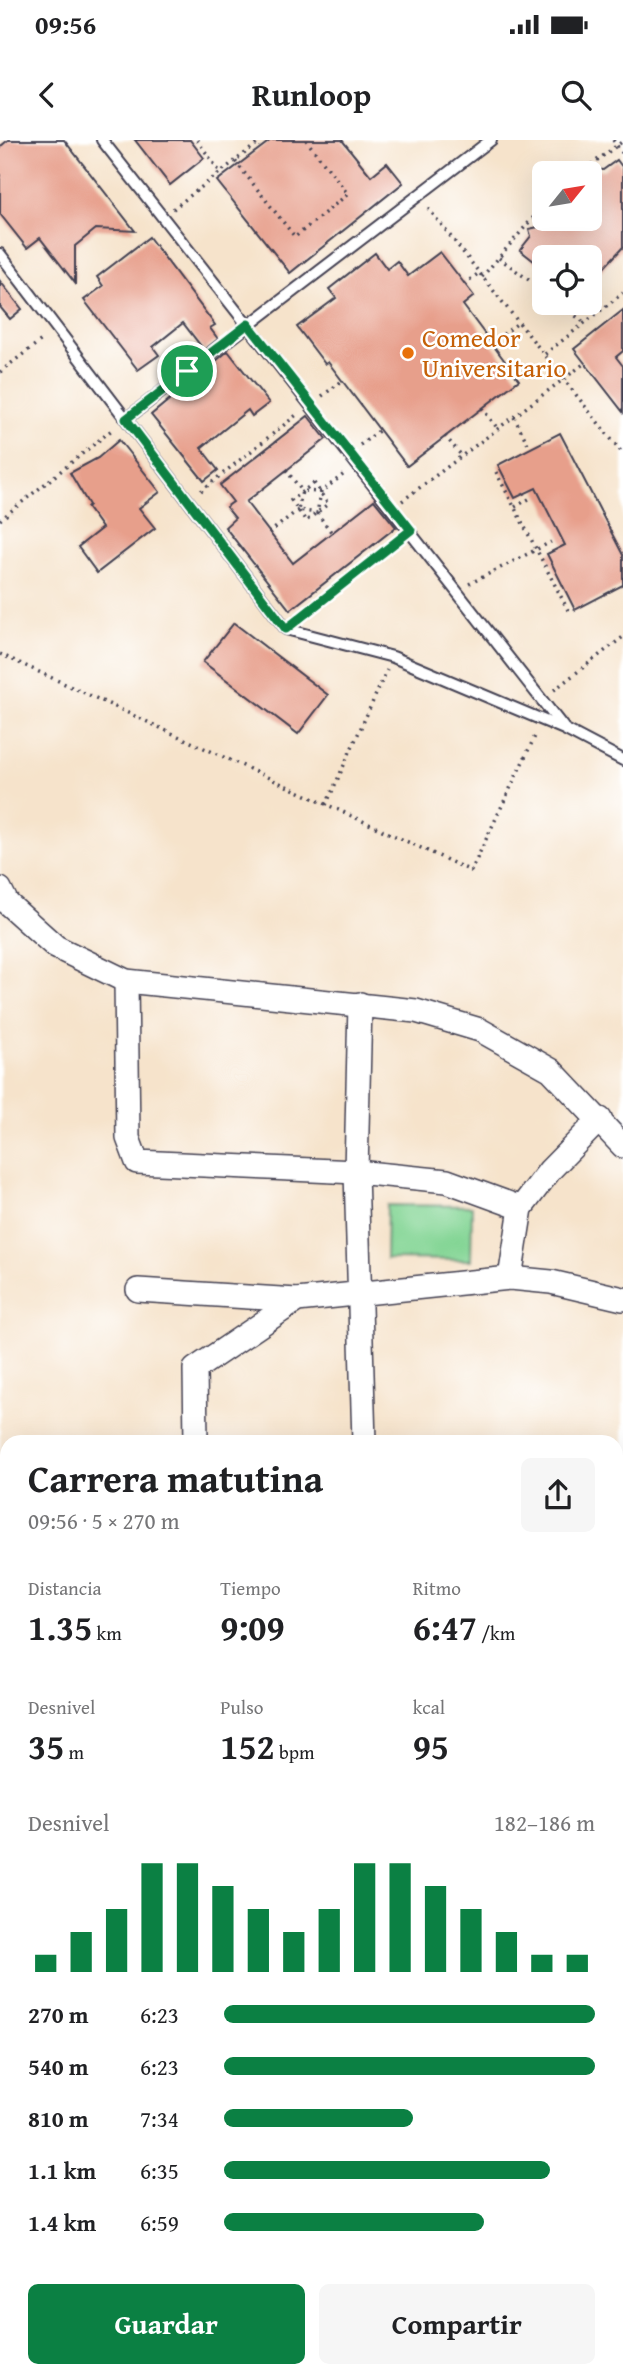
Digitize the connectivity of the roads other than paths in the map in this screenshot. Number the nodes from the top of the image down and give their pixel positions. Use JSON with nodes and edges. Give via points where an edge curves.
{"nodes":[{"id":1,"x":102,"y":140,"type":"edge"},
{"id":2,"x":491,"y":140,"type":"edge"},
{"id":3,"x":0,"y":254,"type":"edge"},
{"id":4,"x":248,"y":324,"type":"junction"},
{"id":5,"x":126,"y":419,"type":"junction"},
{"id":6,"x":564,"y":729,"type":"junction"},
{"id":7,"x":623,"y":760,"type":"edge"},
{"id":8,"x":4,"y":896,"type":"edge"},
{"id":9,"x":126,"y":981,"type":"junction"},
{"id":10,"x":360,"y":1004,"type":"junction"},
{"id":11,"x":600,"y":1119,"type":"junction"},
{"id":12,"x":623,"y":1146,"type":"edge"},
{"id":13,"x":356,"y":1172,"type":"junction"},
{"id":14,"x":521,"y":1208,"type":"junction"},
{"id":15,"x":510,"y":1278,"type":"junction"},
{"id":16,"x":138,"y":1290,"type":"dead end"},
{"id":17,"x":360,"y":1292,"type":"junction"},
{"id":18,"x":623,"y":1299,"type":"edge"},
{"id":19,"x":297,"y":1300,"type":"junction"},
{"id":20,"x":196,"y":1435,"type":"edge"},
{"id":21,"x":364,"y":1435,"type":"edge"}],
"edges":[{"from":1,"to":4,"type":"lane"},
{"from":2,"to":4,"type":"lane"},
{"from":3,"to":5,"type":"lane"},
{"from":4,"to":5,"type":"lane"},
{"from":4,"to":6,"type":"lane"},
{"from":5,"to":6,"type":"lane","via":[[286,629],[393,657]]},
{"from":6,"to":7,"type":"lane"},
{"from":8,"to":9,"type":"street","via":[[56,947]]},
{"from":9,"to":10,"type":"street"},
{"from":9,"to":13,"type":"street","via":[[128,1138],[137,1162]]},
{"from":10,"to":11,"type":"street","via":[[416,1011],[480,1030],[551,1070]]},
{"from":10,"to":13,"type":"street"},
{"from":11,"to":12,"type":"street"},
{"from":11,"to":14,"type":"street","via":[[550,1170]]},
{"from":13,"to":14,"type":"street","via":[[447,1181]]},
{"from":13,"to":17,"type":"street"},
{"from":14,"to":15,"type":"street"},
{"from":15,"to":17,"type":"street"},
{"from":15,"to":18,"type":"street","via":[[551,1282]]},
{"from":16,"to":19,"type":"street"},
{"from":17,"to":19,"type":"street"},
{"from":17,"to":21,"type":"street"},
{"from":19,"to":20,"type":"street","via":[[195,1369]]}]}
